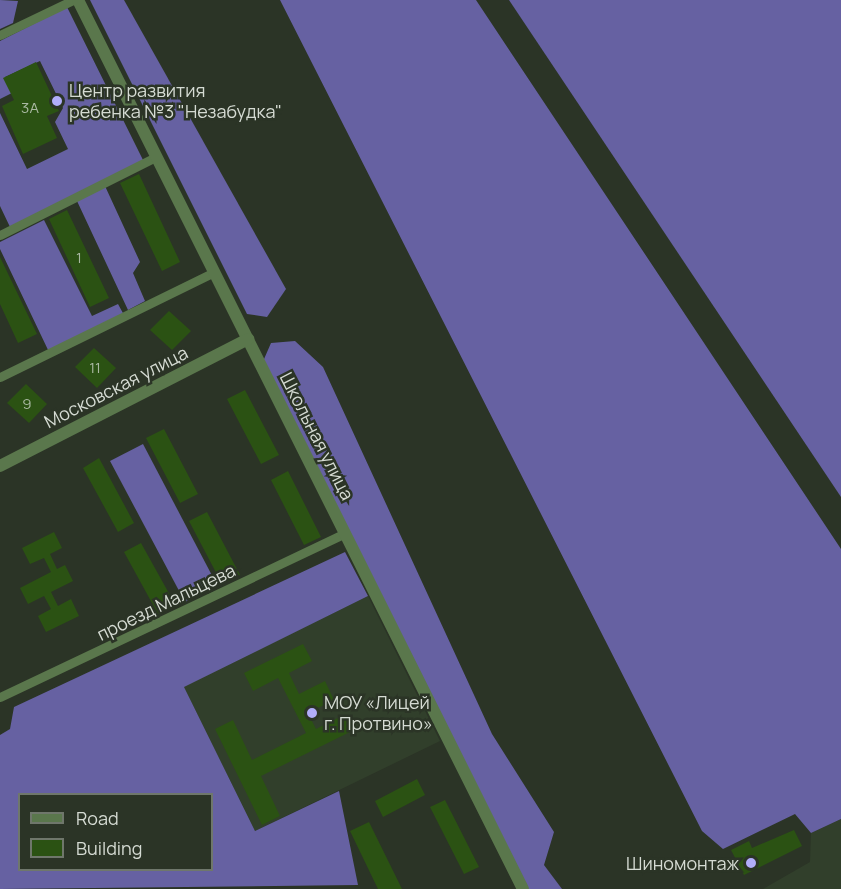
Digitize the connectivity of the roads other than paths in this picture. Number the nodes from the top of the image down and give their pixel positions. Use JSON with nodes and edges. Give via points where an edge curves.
{"nodes":[{"id":1,"x":73,"y":0,"type":"edge"},
{"id":2,"x":78,"y":0,"type":"edge"},
{"id":3,"x":0,"y":35,"type":"edge"},
{"id":4,"x":156,"y":157,"type":"junction"},
{"id":5,"x":0,"y":235,"type":"edge"},
{"id":6,"x":214,"y":272,"type":"junction"},
{"id":7,"x":248,"y":339,"type":"junction"},
{"id":8,"x":0,"y":378,"type":"edge"},
{"id":9,"x":0,"y":466,"type":"edge"},
{"id":10,"x":345,"y":533,"type":"junction"},
{"id":11,"x":0,"y":697,"type":"edge"},
{"id":12,"x":523,"y":889,"type":"edge"}],
"edges":[{"from":1,"to":3,"type":"street"},
{"from":2,"to":4,"type":"street","name":"Школьная улица"},
{"from":4,"to":5,"type":"street"},
{"from":4,"to":6,"type":"street","name":"Школьная улица"},
{"from":6,"to":7,"type":"street","name":"Школьная улица"},
{"from":6,"to":8,"type":"street"},
{"from":7,"to":9,"type":"street","name":"Московская улица"},
{"from":7,"to":10,"type":"street","name":"Школьная улица"},
{"from":10,"to":11,"type":"street","name":"проезд Мальцева"},
{"from":10,"to":12,"type":"street","name":"Школьная улица"}]}
